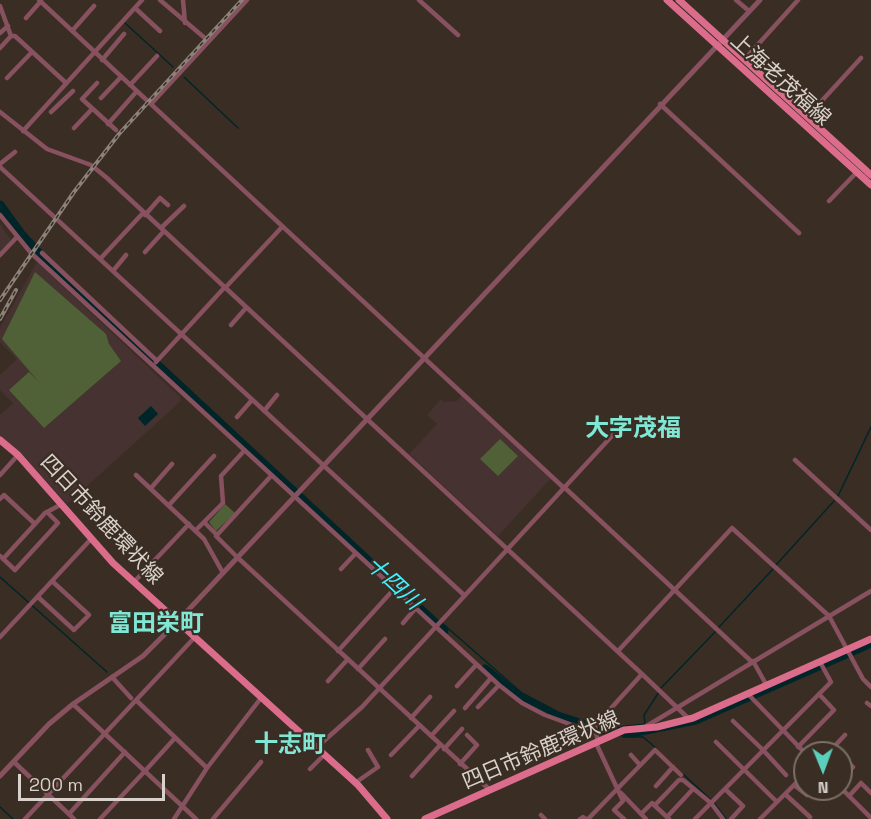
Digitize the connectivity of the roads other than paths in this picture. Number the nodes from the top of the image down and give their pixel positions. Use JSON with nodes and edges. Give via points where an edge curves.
{"nodes":[{"id":1,"x":142,"y":0,"type":"edge"},
{"id":2,"x":160,"y":0,"type":"edge"},
{"id":3,"x":183,"y":0,"type":"edge"},
{"id":4,"x":247,"y":0,"type":"edge"},
{"id":5,"x":419,"y":0,"type":"edge"},
{"id":6,"x":667,"y":0,"type":"edge"},
{"id":7,"x":736,"y":0,"type":"edge"},
{"id":8,"x":760,"y":0,"type":"edge"},
{"id":9,"x":798,"y":0,"type":"edge"},
{"id":10,"x":40,"y":1,"type":"edge"},
{"id":11,"x":682,"y":1,"type":"edge"},
{"id":12,"x":0,"y":6,"type":"edge"},
{"id":13,"x":94,"y":6,"type":"dead end"},
{"id":14,"x":135,"y":8,"type":"junction"},
{"id":15,"x":749,"y":11,"type":"junction"},
{"id":16,"x":26,"y":18,"type":"dead end"},
{"id":17,"x":184,"y":23,"type":"junction"},
{"id":18,"x":8,"y":26,"type":"junction"},
{"id":19,"x":72,"y":31,"type":"junction"},
{"id":20,"x":160,"y":31,"type":"dead end"},
{"id":21,"x":0,"y":33,"type":"edge"},
{"id":22,"x":124,"y":34,"type":"dead end"},
{"id":23,"x":458,"y":35,"type":"dead end"},
{"id":24,"x":11,"y":36,"type":"junction"},
{"id":25,"x":206,"y":39,"type":"dead end"},
{"id":26,"x":719,"y":43,"type":"junction"},
{"id":27,"x":0,"y":48,"type":"edge"},
{"id":28,"x":32,"y":52,"type":"junction"},
{"id":29,"x":93,"y":52,"type":"junction"},
{"id":30,"x":157,"y":56,"type":"dead end"},
{"id":31,"x":861,"y":58,"type":"dead end"},
{"id":32,"x":102,"y":60,"type":"junction"},
{"id":33,"x":744,"y":61,"type":"junction"},
{"id":34,"x":122,"y":77,"type":"junction"},
{"id":35,"x":7,"y":78,"type":"dead end"},
{"id":36,"x":65,"y":83,"type":"junction"},
{"id":37,"x":97,"y":83,"type":"dead end"},
{"id":38,"x":130,"y":85,"type":"junction"},
{"id":39,"x":137,"y":91,"type":"junction"},
{"id":40,"x":101,"y":98,"type":"dead end"},
{"id":41,"x":151,"y":104,"type":"junction"},
{"id":42,"x":660,"y":104,"type":"junction"},
{"id":43,"x":92,"y":109,"type":"junction"},
{"id":44,"x":0,"y":112,"type":"edge"},
{"id":45,"x":51,"y":112,"type":"dead end"},
{"id":46,"x":807,"y":117,"type":"junction"},
{"id":47,"x":108,"y":124,"type":"junction"},
{"id":48,"x":74,"y":128,"type":"dead end"},
{"id":49,"x":116,"y":130,"type":"dead end"},
{"id":50,"x":23,"y":131,"type":"junction"},
{"id":51,"x":15,"y":152,"type":"dead end"},
{"id":52,"x":0,"y":165,"type":"edge"},
{"id":53,"x":857,"y":172,"type":"junction"},
{"id":54,"x":871,"y":175,"type":"edge"},
{"id":55,"x":871,"y":185,"type":"edge"},
{"id":56,"x":829,"y":201,"type":"dead end"},
{"id":57,"x":168,"y":205,"type":"dead end"},
{"id":58,"x":184,"y":206,"type":"dead end"},
{"id":59,"x":144,"y":214,"type":"junction"},
{"id":60,"x":0,"y":215,"type":"edge"},
{"id":61,"x":282,"y":227,"type":"junction"},
{"id":62,"x":162,"y":230,"type":"junction"},
{"id":63,"x":799,"y":233,"type":"dead end"},
{"id":64,"x":17,"y":237,"type":"junction"},
{"id":65,"x":145,"y":252,"type":"dead end"},
{"id":66,"x":42,"y":253,"type":"dead end"},
{"id":67,"x":0,"y":255,"type":"edge"},
{"id":68,"x":126,"y":255,"type":"dead end"},
{"id":69,"x":100,"y":259,"type":"junction"},
{"id":70,"x":113,"y":271,"type":"junction"},
{"id":71,"x":225,"y":288,"type":"junction"},
{"id":72,"x":246,"y":308,"type":"junction"},
{"id":73,"x":231,"y":325,"type":"dead end"},
{"id":74,"x":181,"y":335,"type":"junction"},
{"id":75,"x":423,"y":357,"type":"junction"},
{"id":76,"x":154,"y":363,"type":"junction"},
{"id":77,"x":277,"y":395,"type":"dead end"},
{"id":78,"x":252,"y":400,"type":"junction"},
{"id":79,"x":264,"y":411,"type":"junction"},
{"id":80,"x":237,"y":417,"type":"dead end"},
{"id":81,"x":366,"y":418,"type":"junction"},
{"id":82,"x":622,"y":425,"type":"dead end"},
{"id":83,"x":0,"y":440,"type":"edge"},
{"id":84,"x":244,"y":451,"type":"junction"},
{"id":85,"x":18,"y":455,"type":"junction"},
{"id":86,"x":214,"y":456,"type":"dead end"},
{"id":87,"x":795,"y":460,"type":"dead end"},
{"id":88,"x":172,"y":464,"type":"dead end"},
{"id":89,"x":323,"y":464,"type":"junction"},
{"id":90,"x":0,"y":475,"type":"edge"},
{"id":91,"x":136,"y":475,"type":"dead end"},
{"id":92,"x":271,"y":476,"type":"junction"},
{"id":93,"x":564,"y":487,"type":"junction"},
{"id":94,"x":151,"y":488,"type":"junction"},
{"id":95,"x":294,"y":496,"type":"junction"},
{"id":96,"x":0,"y":499,"type":"edge"},
{"id":97,"x":62,"y":504,"type":"junction"},
{"id":98,"x":169,"y":505,"type":"junction"},
{"id":99,"x":48,"y":513,"type":"junction"},
{"id":100,"x":204,"y":522,"type":"junction"},
{"id":101,"x":35,"y":524,"type":"junction"},
{"id":102,"x":189,"y":524,"type":"junction"},
{"id":103,"x":196,"y":530,"type":"junction"},
{"id":104,"x":871,"y":530,"type":"edge"},
{"id":105,"x":218,"y":535,"type":"junction"},
{"id":106,"x":91,"y":539,"type":"junction"},
{"id":107,"x":507,"y":549,"type":"junction"},
{"id":108,"x":356,"y":554,"type":"junction"},
{"id":109,"x":237,"y":557,"type":"junction"},
{"id":110,"x":2,"y":558,"type":"edge"},
{"id":111,"x":340,"y":569,"type":"dead end"},
{"id":112,"x":223,"y":573,"type":"junction"},
{"id":113,"x":52,"y":581,"type":"junction"},
{"id":114,"x":134,"y":582,"type":"junction"},
{"id":115,"x":675,"y":589,"type":"junction"},
{"id":116,"x":394,"y":590,"type":"junction"},
{"id":117,"x":871,"y":591,"type":"edge"},
{"id":118,"x":464,"y":595,"type":"junction"},
{"id":119,"x":38,"y":597,"type":"junction"},
{"id":120,"x":415,"y":609,"type":"junction"},
{"id":121,"x":829,"y":616,"type":"junction"},
{"id":122,"x":178,"y":621,"type":"junction"},
{"id":123,"x":404,"y":622,"type":"dead end"},
{"id":124,"x":436,"y":626,"type":"junction"},
{"id":125,"x":0,"y":637,"type":"edge"},
{"id":126,"x":195,"y":637,"type":"junction"},
{"id":127,"x":385,"y":639,"type":"dead end"},
{"id":128,"x":871,"y":639,"type":"edge"},
{"id":129,"x":338,"y":651,"type":"junction"},
{"id":130,"x":618,"y":651,"type":"junction"},
{"id":131,"x":847,"y":652,"type":"junction"},
{"id":132,"x":348,"y":659,"type":"junction"},
{"id":133,"x":752,"y":661,"type":"junction"},
{"id":134,"x":821,"y":664,"type":"junction"},
{"id":135,"x":476,"y":665,"type":"junction"},
{"id":136,"x":358,"y":669,"type":"junction"},
{"id":137,"x":642,"y":674,"type":"junction"},
{"id":138,"x":112,"y":677,"type":"junction"},
{"id":139,"x":491,"y":678,"type":"junction"},
{"id":140,"x":328,"y":681,"type":"dead end"},
{"id":141,"x":499,"y":685,"type":"junction"},
{"id":142,"x":457,"y":686,"type":"dead end"},
{"id":143,"x":767,"y":686,"type":"junction"},
{"id":144,"x":871,"y":687,"type":"edge"},
{"id":145,"x":379,"y":688,"type":"junction"},
{"id":146,"x":819,"y":694,"type":"junction"},
{"id":147,"x":749,"y":696,"type":"junction"},
{"id":148,"x":430,"y":697,"type":"dead end"},
{"id":149,"x":261,"y":698,"type":"junction"},
{"id":150,"x":134,"y":699,"type":"junction"},
{"id":151,"x":73,"y":704,"type":"junction"},
{"id":152,"x":678,"y":706,"type":"junction"},
{"id":153,"x":478,"y":707,"type":"dead end"},
{"id":154,"x":465,"y":708,"type":"dead end"},
{"id":155,"x":454,"y":711,"type":"dead end"},
{"id":156,"x":411,"y":718,"type":"junction"},
{"id":157,"x":689,"y":719,"type":"junction"},
{"id":158,"x":734,"y":721,"type":"dead end"},
{"id":159,"x":419,"y":726,"type":"junction"},
{"id":160,"x":462,"y":729,"type":"dead end"},
{"id":161,"x":644,"y":729,"type":"junction"},
{"id":162,"x":782,"y":731,"type":"junction"},
{"id":163,"x":594,"y":733,"type":"junction"},
{"id":164,"x":105,"y":734,"type":"junction"},
{"id":165,"x":467,"y":735,"type":"dead end"},
{"id":166,"x":845,"y":735,"type":"dead end"},
{"id":167,"x":430,"y":736,"type":"junction"},
{"id":168,"x":175,"y":738,"type":"junction"},
{"id":169,"x":804,"y":741,"type":"edge"},
{"id":170,"x":839,"y":741,"type":"edge"},
{"id":171,"x":597,"y":742,"type":"junction"},
{"id":172,"x":716,"y":742,"type":"dead end"},
{"id":173,"x":793,"y":742,"type":"edge"},
{"id":174,"x":442,"y":747,"type":"junction"},
{"id":175,"x":316,"y":748,"type":"junction"},
{"id":176,"x":368,"y":750,"type":"dead end"},
{"id":177,"x":763,"y":750,"type":"junction"},
{"id":178,"x":125,"y":752,"type":"junction"},
{"id":179,"x":324,"y":755,"type":"junction"},
{"id":180,"x":391,"y":755,"type":"dead end"},
{"id":181,"x":631,"y":755,"type":"dead end"},
{"id":182,"x":14,"y":762,"type":"junction"},
{"id":183,"x":261,"y":762,"type":"dead end"},
{"id":184,"x":460,"y":764,"type":"junction"},
{"id":185,"x":640,"y":765,"type":"junction"},
{"id":186,"x":673,"y":767,"type":"junction"},
{"id":187,"x":207,"y":768,"type":"junction"},
{"id":188,"x":744,"y":769,"type":"junction"},
{"id":189,"x":310,"y":770,"type":"dead end"},
{"id":190,"x":145,"y":771,"type":"junction"},
{"id":191,"x":681,"y":775,"type":"dead end"},
{"id":192,"x":786,"y":775,"type":"dead end"},
{"id":193,"x":0,"y":776,"type":"edge"},
{"id":194,"x":412,"y":776,"type":"dead end"},
{"id":195,"x":355,"y":783,"type":"junction"},
{"id":196,"x":656,"y":786,"type":"dead end"},
{"id":197,"x":793,"y":786,"type":"edge"},
{"id":198,"x":693,"y":789,"type":"junction"},
{"id":199,"x":725,"y":789,"type":"junction"},
{"id":200,"x":490,"y":790,"type":"junction"},
{"id":201,"x":617,"y":790,"type":"junction"},
{"id":202,"x":853,"y":792,"type":"edge"},
{"id":203,"x":871,"y":793,"type":"edge"},
{"id":204,"x":48,"y":794,"type":"junction"},
{"id":205,"x":786,"y":794,"type":"junction"},
{"id":206,"x":853,"y":800,"type":"edge"},
{"id":207,"x":605,"y":802,"type":"junction"},
{"id":208,"x":712,"y":802,"type":"junction"},
{"id":209,"x":777,"y":802,"type":"junction"},
{"id":210,"x":655,"y":805,"type":"junction"},
{"id":211,"x":184,"y":807,"type":"junction"},
{"id":212,"x":614,"y":810,"type":"junction"},
{"id":213,"x":69,"y":814,"type":"junction"},
{"id":214,"x":641,"y":814,"type":"junction"},
{"id":215,"x":810,"y":817,"type":"dead end"},
{"id":216,"x":383,"y":818,"type":"edge"},
{"id":217,"x":668,"y":818,"type":"edge"},
{"id":218,"x":697,"y":818,"type":"edge"},
{"id":219,"x":871,"y":818,"type":"edge"},
{"id":220,"x":25,"y":819,"type":"edge"},
{"id":221,"x":63,"y":819,"type":"edge"},
{"id":222,"x":74,"y":819,"type":"edge"},
{"id":223,"x":100,"y":819,"type":"edge"},
{"id":224,"x":174,"y":819,"type":"edge"},
{"id":225,"x":196,"y":819,"type":"edge"},
{"id":226,"x":213,"y":819,"type":"edge"},
{"id":227,"x":425,"y":819,"type":"edge"},
{"id":228,"x":580,"y":819,"type":"edge"},
{"id":229,"x":587,"y":819,"type":"edge"},
{"id":230,"x":624,"y":819,"type":"edge"},
{"id":231,"x":646,"y":819,"type":"edge"},
{"id":232,"x":723,"y":819,"type":"edge"},
{"id":233,"x":731,"y":819,"type":"edge"},
{"id":234,"x":760,"y":819,"type":"edge"}],
"edges":[{"from":1,"to":14,"type":"street"},
{"from":2,"to":17,"type":"street"},
{"from":3,"to":17,"type":"street"},
{"from":4,"to":41,"type":"street"},
{"from":5,"to":23,"type":"street"},
{"from":6,"to":26,"type":"main road","name":"上海老茂福線"},
{"from":7,"to":15,"type":"street"},
{"from":8,"to":15,"type":"street"},
{"from":9,"to":33,"type":"street"},
{"from":10,"to":16,"type":"street"},
{"from":10,"to":19,"type":"street"},
{"from":11,"to":26,"type":"main road","name":"上海老茂福線"},
{"from":12,"to":18,"type":"street"},
{"from":13,"to":19,"type":"street"},
{"from":14,"to":20,"type":"street"},
{"from":14,"to":29,"type":"street"},
{"from":15,"to":26,"type":"street"},
{"from":17,"to":25,"type":"street"},
{"from":18,"to":21,"type":"street"},
{"from":18,"to":24,"type":"street"},
{"from":19,"to":29,"type":"street"},
{"from":22,"to":32,"type":"street"},
{"from":24,"to":27,"type":"street"},
{"from":24,"to":28,"type":"street"},
{"from":26,"to":33,"type":"main road","name":"上海老茂福線"},
{"from":26,"to":42,"type":"street"},
{"from":26,"to":53,"type":"main road","name":"上海老茂福線"},
{"from":28,"to":35,"type":"street"},
{"from":28,"to":36,"type":"street"},
{"from":29,"to":32,"type":"street"},
{"from":29,"to":36,"type":"street"},
{"from":30,"to":38,"type":"street"},
{"from":31,"to":46,"type":"street"},
{"from":32,"to":34,"type":"street"},
{"from":33,"to":46,"type":"main road","name":"上海老茂福線"},
{"from":34,"to":38,"type":"street"},
{"from":34,"to":40,"type":"street"},
{"from":36,"to":45,"type":"street","via":[[74,92]]},
{"from":36,"to":50,"type":"street"},
{"from":37,"to":43,"type":"street","via":[[82,99]]},
{"from":38,"to":39,"type":"street"},
{"from":39,"to":41,"type":"street"},
{"from":39,"to":47,"type":"street"},
{"from":41,"to":61,"type":"street"},
{"from":42,"to":63,"type":"street"},
{"from":42,"to":75,"type":"street"},
{"from":43,"to":47,"type":"street"},
{"from":43,"to":48,"type":"street"},
{"from":44,"to":50,"type":"street"},
{"from":46,"to":54,"type":"main road","name":"上海老茂福線"},
{"from":47,"to":49,"type":"street"},
{"from":50,"to":59,"type":"street","via":[[47,149],[96,168]]},
{"from":51,"to":52,"type":"street"},
{"from":52,"to":69,"type":"street"},
{"from":53,"to":55,"type":"main road","name":"上海老茂福線"},
{"from":53,"to":56,"type":"street"},
{"from":57,"to":59,"type":"street","via":[[160,198]]},
{"from":58,"to":62,"type":"street"},
{"from":59,"to":62,"type":"street"},
{"from":59,"to":69,"type":"street"},
{"from":60,"to":64,"type":"street"},
{"from":61,"to":71,"type":"street"},
{"from":61,"to":75,"type":"street"},
{"from":62,"to":65,"type":"street"},
{"from":62,"to":71,"type":"street"},
{"from":64,"to":67,"type":"street"},
{"from":64,"to":76,"type":"street"},
{"from":66,"to":76,"type":"street"},
{"from":68,"to":70,"type":"street"},
{"from":69,"to":70,"type":"street"},
{"from":70,"to":74,"type":"street"},
{"from":71,"to":72,"type":"street"},
{"from":71,"to":74,"type":"street"},
{"from":72,"to":73,"type":"street"},
{"from":72,"to":81,"type":"street"},
{"from":74,"to":76,"type":"street"},
{"from":74,"to":78,"type":"street"},
{"from":75,"to":81,"type":"street"},
{"from":75,"to":93,"type":"street"},
{"from":76,"to":84,"type":"street"},
{"from":77,"to":79,"type":"street"},
{"from":78,"to":79,"type":"street"},
{"from":78,"to":80,"type":"street"},
{"from":79,"to":89,"type":"street"},
{"from":81,"to":89,"type":"street"},
{"from":81,"to":107,"type":"street"},
{"from":82,"to":93,"type":"street"},
{"from":83,"to":85,"type":"main road","name":"四日市鈴鹿環状線"},
{"from":84,"to":92,"type":"street"},
{"from":84,"to":100,"type":"street","via":[[221,476],[223,503]]},
{"from":85,"to":90,"type":"street"},
{"from":85,"to":97,"type":"main road","name":"四日市鈴鹿環状線"},
{"from":86,"to":98,"type":"street"},
{"from":87,"to":104,"type":"street"},
{"from":88,"to":94,"type":"street"},
{"from":89,"to":95,"type":"street"},
{"from":89,"to":118,"type":"street"},
{"from":91,"to":94,"type":"street"},
{"from":92,"to":95,"type":"street"},
{"from":92,"to":105,"type":"street"},
{"from":93,"to":107,"type":"street"},
{"from":93,"to":115,"type":"street"},
{"from":94,"to":98,"type":"street"},
{"from":95,"to":108,"type":"street"},
{"from":95,"to":109,"type":"street"},
{"from":96,"to":101,"type":"street","via":[[4,495]]},
{"from":97,"to":99,"type":"street"},
{"from":97,"to":106,"type":"main road","name":"四日市鈴鹿環状線"},
{"from":98,"to":102,"type":"street"},
{"from":99,"to":101,"type":"street"},
{"from":99,"to":110,"type":"street","via":[[58,523],[15,570]]},
{"from":100,"to":103,"type":"street"},
{"from":100,"to":105,"type":"street"},
{"from":101,"to":110,"type":"street"},
{"from":102,"to":103,"type":"street"},
{"from":102,"to":114,"type":"street"},
{"from":103,"to":112,"type":"street"},
{"from":105,"to":109,"type":"street"},
{"from":106,"to":113,"type":"street"},
{"from":106,"to":114,"type":"main road","name":"四日市鈴鹿環状線"},
{"from":107,"to":118,"type":"street"},
{"from":107,"to":130,"type":"street"},
{"from":108,"to":111,"type":"street"},
{"from":108,"to":116,"type":"street"},
{"from":109,"to":112,"type":"street"},
{"from":109,"to":129,"type":"street"},
{"from":112,"to":122,"type":"street"},
{"from":113,"to":119,"type":"street"},
{"from":113,"to":119,"type":"street","via":[[89,615],[74,630]]},
{"from":114,"to":122,"type":"main road","name":"四日市鈴鹿環状線"},
{"from":115,"to":121,"type":"street","via":[[732,528]]},
{"from":115,"to":130,"type":"street"},
{"from":115,"to":133,"type":"street"},
{"from":116,"to":120,"type":"street"},
{"from":116,"to":129,"type":"street"},
{"from":117,"to":121,"type":"street"},
{"from":118,"to":124,"type":"street"},
{"from":119,"to":125,"type":"street"},
{"from":120,"to":123,"type":"street"},
{"from":120,"to":124,"type":"street"},
{"from":121,"to":131,"type":"street"},
{"from":121,"to":133,"type":"street"},
{"from":122,"to":126,"type":"main road","name":"四日市鈴鹿環状線"},
{"from":122,"to":138,"type":"street","via":[[149,650]]},
{"from":124,"to":135,"type":"street"},
{"from":124,"to":145,"type":"street"},
{"from":126,"to":149,"type":"main road","name":"四日市鈴鹿環状線"},
{"from":126,"to":150,"type":"street"},
{"from":127,"to":136,"type":"street"},
{"from":128,"to":131,"type":"main road","name":"四日市鈴鹿環状線"},
{"from":129,"to":132,"type":"street"},
{"from":130,"to":137,"type":"street"},
{"from":131,"to":134,"type":"main road","name":"四日市鈴鹿環状線"},
{"from":131,"to":144,"type":"street"},
{"from":132,"to":136,"type":"street"},
{"from":132,"to":140,"type":"street"},
{"from":133,"to":143,"type":"street"},
{"from":133,"to":152,"type":"street"},
{"from":134,"to":143,"type":"main road","name":"四日市鈴鹿環状線"},
{"from":134,"to":146,"type":"street","via":[[832,681]]},
{"from":135,"to":139,"type":"street"},
{"from":135,"to":142,"type":"street"},
{"from":136,"to":145,"type":"street"},
{"from":137,"to":152,"type":"street"},
{"from":137,"to":163,"type":"street","via":[[595,726]]},
{"from":138,"to":150,"type":"street"},
{"from":138,"to":151,"type":"street"},
{"from":139,"to":141,"type":"street"},
{"from":139,"to":154,"type":"street"},
{"from":141,"to":153,"type":"street"},
{"from":141,"to":163,"type":"street","via":[[535,710]]},
{"from":143,"to":147,"type":"main road","name":"四日市鈴鹿環状線"},
{"from":145,"to":156,"type":"street"},
{"from":145,"to":175,"type":"street"},
{"from":146,"to":162,"type":"street"},
{"from":146,"to":169,"type":"street","via":[[834,710]]},
{"from":147,"to":157,"type":"main road","name":"四日市鈴鹿環状線"},
{"from":147,"to":162,"type":"street"},
{"from":148,"to":156,"type":"street"},
{"from":149,"to":175,"type":"main road","name":"四日市鈴鹿環状線"},
{"from":149,"to":187,"type":"street"},
{"from":150,"to":164,"type":"street"},
{"from":150,"to":168,"type":"street"},
{"from":151,"to":164,"type":"street"},
{"from":151,"to":182,"type":"street"},
{"from":152,"to":157,"type":"street"},
{"from":152,"to":161,"type":"street"},
{"from":155,"to":167,"type":"street"},
{"from":156,"to":159,"type":"street"},
{"from":157,"to":161,"type":"main road","name":"四日市鈴鹿環状線"},
{"from":158,"to":177,"type":"street"},
{"from":159,"to":167,"type":"street"},
{"from":159,"to":180,"type":"street"},
{"from":160,"to":174,"type":"street"},
{"from":161,"to":171,"type":"main road","name":"四日市鈴鹿環状線","via":[[621,732]]},
{"from":162,"to":173,"type":"street"},
{"from":162,"to":177,"type":"street"},
{"from":163,"to":171,"type":"street"},
{"from":164,"to":178,"type":"street"},
{"from":164,"to":204,"type":"street"},
{"from":165,"to":184,"type":"street","via":[[477,745]]},
{"from":166,"to":170,"type":"street"},
{"from":167,"to":174,"type":"street"},
{"from":168,"to":187,"type":"street"},
{"from":168,"to":190,"type":"street"},
{"from":171,"to":200,"type":"main road","name":"四日市鈴鹿環状線"},
{"from":171,"to":201,"type":"street"},
{"from":172,"to":188,"type":"street"},
{"from":174,"to":184,"type":"street"},
{"from":174,"to":194,"type":"street"},
{"from":175,"to":179,"type":"main road","name":"四日市鈴鹿環状線"},
{"from":176,"to":195,"type":"street","via":[[378,767]]},
{"from":177,"to":188,"type":"street"},
{"from":177,"to":192,"type":"street"},
{"from":178,"to":190,"type":"street"},
{"from":178,"to":213,"type":"street"},
{"from":179,"to":189,"type":"street"},
{"from":179,"to":195,"type":"main road","name":"四日市鈴鹿環状線"},
{"from":181,"to":185,"type":"street"},
{"from":182,"to":193,"type":"street"},
{"from":182,"to":204,"type":"street"},
{"from":183,"to":226,"type":"street"},
{"from":184,"to":200,"type":"street"},
{"from":185,"to":186,"type":"street","via":[[655,750]]},
{"from":185,"to":201,"type":"street"},
{"from":186,"to":191,"type":"street"},
{"from":186,"to":196,"type":"street"},
{"from":187,"to":211,"type":"street"},
{"from":188,"to":199,"type":"street"},
{"from":188,"to":209,"type":"street"},
{"from":190,"to":211,"type":"street"},
{"from":190,"to":223,"type":"street"},
{"from":195,"to":216,"type":"main road","name":"四日市鈴鹿環状線"},
{"from":197,"to":205,"type":"street"},
{"from":198,"to":208,"type":"street"},
{"from":198,"to":210,"type":"street","via":[[680,780]]},
{"from":198,"to":217,"type":"street"},
{"from":199,"to":208,"type":"street"},
{"from":199,"to":233,"type":"street","via":[[743,806]]},
{"from":200,"to":227,"type":"main road","name":"四日市鈴鹿環状線"},
{"from":201,"to":207,"type":"street"},
{"from":201,"to":212,"type":"street","via":[[623,801]]},
{"from":201,"to":214,"type":"street"},
{"from":202,"to":203,"type":"street","via":[[861,783]]},
{"from":204,"to":213,"type":"street"},
{"from":204,"to":220,"type":"street"},
{"from":205,"to":209,"type":"street"},
{"from":205,"to":215,"type":"street"},
{"from":206,"to":219,"type":"street"},
{"from":207,"to":212,"type":"street"},
{"from":207,"to":229,"type":"street"},
{"from":208,"to":218,"type":"street"},
{"from":208,"to":232,"type":"street"},
{"from":209,"to":234,"type":"street"},
{"from":210,"to":214,"type":"street","via":[[651,803]]},
{"from":210,"to":217,"type":"street"},
{"from":211,"to":224,"type":"street"},
{"from":211,"to":225,"type":"street"},
{"from":212,"to":230,"type":"street"},
{"from":213,"to":221,"type":"street"},
{"from":213,"to":222,"type":"street"},
{"from":214,"to":231,"type":"street"},
{"from":228,"to":229,"type":"street"}]}
